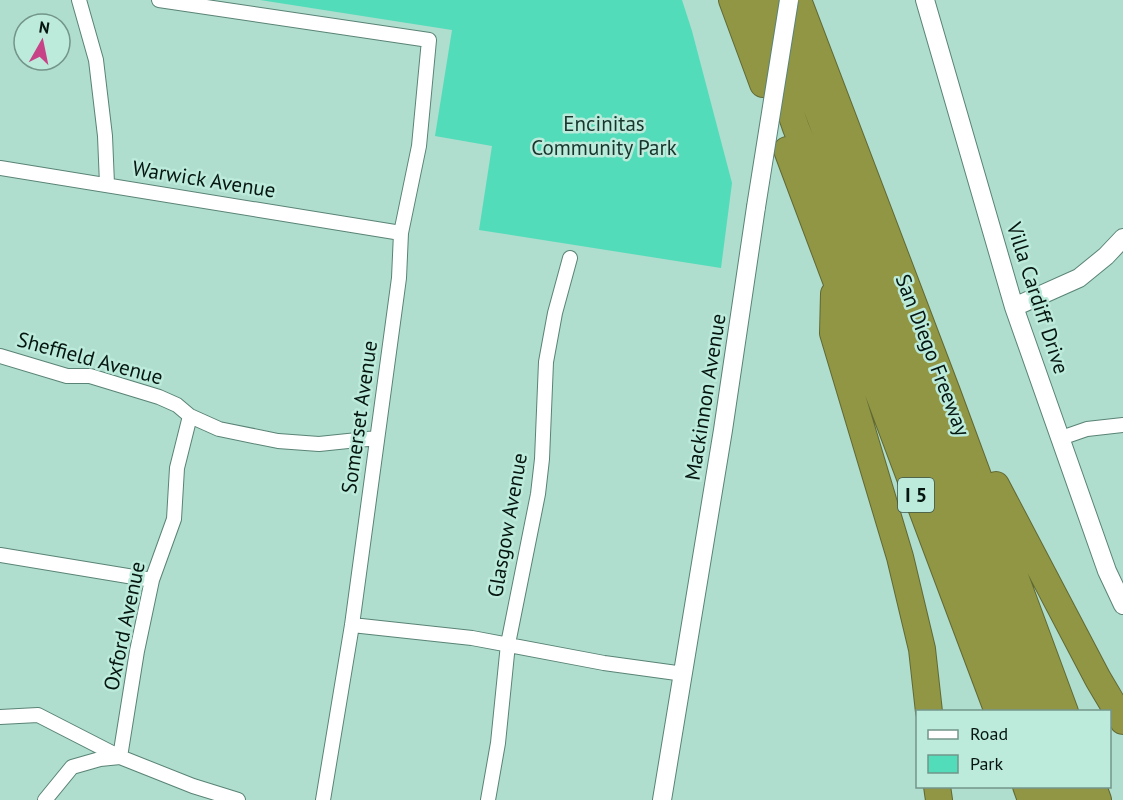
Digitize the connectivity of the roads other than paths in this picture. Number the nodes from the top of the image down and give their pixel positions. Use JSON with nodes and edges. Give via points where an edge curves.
{"nodes":[{"id":1,"x":79,"y":0,"type":"edge"},
{"id":2,"x":159,"y":0,"type":"edge"},
{"id":3,"x":732,"y":0,"type":"edge"},
{"id":4,"x":752,"y":0,"type":"edge"},
{"id":5,"x":776,"y":0,"type":"edge"},
{"id":6,"x":789,"y":0,"type":"edge"},
{"id":7,"x":798,"y":0,"type":"edge"},
{"id":8,"x":925,"y":0,"type":"edge"},
{"id":9,"x":0,"y":168,"type":"edge"},
{"id":10,"x":107,"y":184,"type":"junction"},
{"id":11,"x":401,"y":233,"type":"junction"},
{"id":12,"x":1123,"y":238,"type":"edge"},
{"id":13,"x":570,"y":258,"type":"dead end"},
{"id":14,"x":834,"y":279,"type":"junction"},
{"id":15,"x":1014,"y":307,"type":"junction"},
{"id":16,"x":0,"y":356,"type":"edge"},
{"id":17,"x":947,"y":392,"type":"junction"},
{"id":18,"x":190,"y":416,"type":"junction"},
{"id":19,"x":1123,"y":425,"type":"edge"},
{"id":20,"x":377,"y":438,"type":"junction"},
{"id":21,"x":1061,"y":438,"type":"junction"},
{"id":22,"x":0,"y":555,"type":"edge"},
{"id":23,"x":152,"y":580,"type":"junction"},
{"id":24,"x":1123,"y":605,"type":"edge"},
{"id":25,"x":352,"y":625,"type":"junction"},
{"id":26,"x":507,"y":644,"type":"junction"},
{"id":27,"x":684,"y":674,"type":"junction"},
{"id":28,"x":929,"y":710,"type":"edge"},
{"id":29,"x":998,"y":710,"type":"edge"},
{"id":30,"x":1020,"y":710,"type":"edge"},
{"id":31,"x":1044,"y":710,"type":"edge"},
{"id":32,"x":1065,"y":710,"type":"edge"},
{"id":33,"x":0,"y":717,"type":"edge"},
{"id":34,"x":1123,"y":721,"type":"edge"},
{"id":35,"x":120,"y":757,"type":"junction"},
{"id":36,"x":193,"y":793,"type":"edge"},
{"id":37,"x":45,"y":800,"type":"edge"},
{"id":38,"x":238,"y":800,"type":"edge"},
{"id":39,"x":323,"y":800,"type":"edge"},
{"id":40,"x":488,"y":800,"type":"edge"},
{"id":41,"x":662,"y":800,"type":"edge"}],
"edges":[{"from":1,"to":10,"type":"street","via":[[96,60]]},
{"from":2,"to":11,"type":"street","name":"Somerset Avenue","via":[[429,40],[419,146]]},
{"from":3,"to":14,"type":"highway","number":"I 5"},
{"from":4,"to":30,"type":"highway","via":[[796,128],[851,262]]},
{"from":5,"to":31,"type":"highway"},
{"from":6,"to":27,"type":"street","name":"Mackinnon Avenue","bridge":true},
{"from":7,"to":17,"type":"highway","name":"San Diego Freeway"},
{"from":8,"to":15,"type":"street","name":"Villa Cardiff Drive"},
{"from":9,"to":10,"type":"street","name":"Warwick Avenue"},
{"from":10,"to":11,"type":"street","name":"Warwick Avenue"},
{"from":11,"to":20,"type":"street","name":"Somerset Avenue","via":[[399,278]]},
{"from":12,"to":15,"type":"street","via":[[1079,278]]},
{"from":13,"to":26,"type":"street","name":"Glasgow Avenue","via":[[546,362],[538,494]]},
{"from":14,"to":28,"type":"highway","via":[[833,333],[900,557],[922,649]]},
{"from":14,"to":29,"type":"highway","number":"I 5"},
{"from":15,"to":21,"type":"street","name":"Villa Cardiff Drive"},
{"from":16,"to":18,"type":"street","name":"Sheffield Avenue","via":[[67,376],[90,376],[159,397]]},
{"from":17,"to":32,"type":"highway","name":"San Diego Freeway"},
{"from":17,"to":34,"type":"highway"},
{"from":18,"to":20,"type":"street","name":"Sheffield Avenue","via":[[219,429],[278,441],[319,444]]},
{"from":18,"to":23,"type":"street","name":"Oxford Avenue","via":[[177,468],[174,519]]},
{"from":19,"to":21,"type":"street","via":[[1087,429]]},
{"from":20,"to":25,"type":"street","name":"Somerset Avenue"},
{"from":21,"to":24,"type":"street","name":"Villa Cardiff Drive","via":[[1107,571]]},
{"from":22,"to":23,"type":"street"},
{"from":23,"to":35,"type":"street","name":"Oxford Avenue"},
{"from":25,"to":26,"type":"street"},
{"from":25,"to":39,"type":"street","name":"Somerset Avenue"},
{"from":26,"to":27,"type":"street"},
{"from":26,"to":40,"type":"street","name":"Glasgow Avenue","via":[[498,743]]},
{"from":27,"to":41,"type":"street","name":"Mackinnon Avenue"},
{"from":33,"to":35,"type":"street","via":[[38,715]]},
{"from":35,"to":36,"type":"street"},
{"from":35,"to":37,"type":"street","via":[[72,767]]},
{"from":36,"to":38,"type":"street"}]}
